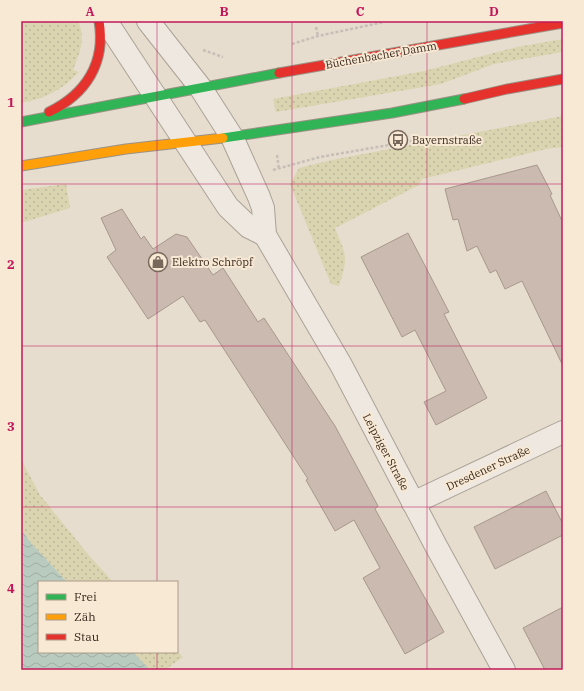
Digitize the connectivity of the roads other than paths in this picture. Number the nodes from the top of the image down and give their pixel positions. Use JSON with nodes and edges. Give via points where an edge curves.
{"nodes":[{"id":1,"x":99,"y":21,"type":"edge"},
{"id":2,"x":106,"y":21,"type":"edge"},
{"id":3,"x":148,"y":21,"type":"edge"},
{"id":4,"x":563,"y":23,"type":"edge"},
{"id":5,"x":563,"y":79,"type":"edge"},
{"id":6,"x":200,"y":87,"type":"junction"},
{"id":7,"x":156,"y":97,"type":"junction"},
{"id":8,"x":24,"y":121,"type":"edge"},
{"id":9,"x":232,"y":137,"type":"junction"},
{"id":10,"x":188,"y":142,"type":"junction"},
{"id":11,"x":21,"y":166,"type":"edge"},
{"id":12,"x":266,"y":235,"type":"junction"},
{"id":13,"x":563,"y":432,"type":"edge"},
{"id":14,"x":413,"y":503,"type":"junction"},
{"id":15,"x":504,"y":670,"type":"edge"}],
"edges":[{"from":1,"to":8,"type":"main road","via":[[101,37],[97,61],[82,89],[71,100],[54,110]]},
{"from":2,"to":7,"type":"street"},
{"from":3,"to":6,"type":"street"},
{"from":4,"to":6,"type":"main road","name":"Büchenbacher Damm"},
{"from":5,"to":9,"type":"main road","via":[[399,112]]},
{"from":6,"to":7,"type":"main road","name":"Büchenbacher Damm"},
{"from":6,"to":9,"type":"street"},
{"from":7,"to":8,"type":"main road","name":"Büchenbacher Damm"},
{"from":7,"to":10,"type":"street"},
{"from":9,"to":10,"type":"main road"},
{"from":9,"to":12,"type":"street","name":"Leipziger Straße","via":[[263,208]]},
{"from":10,"to":11,"type":"main road"},
{"from":10,"to":12,"type":"street","via":[[228,207],[249,227]]},
{"from":12,"to":14,"type":"street","name":"Leipziger Straße","via":[[341,365]]},
{"from":13,"to":14,"type":"street","name":"Dresdener Straße"},
{"from":14,"to":15,"type":"street","name":"Leipziger Straße"}]}
